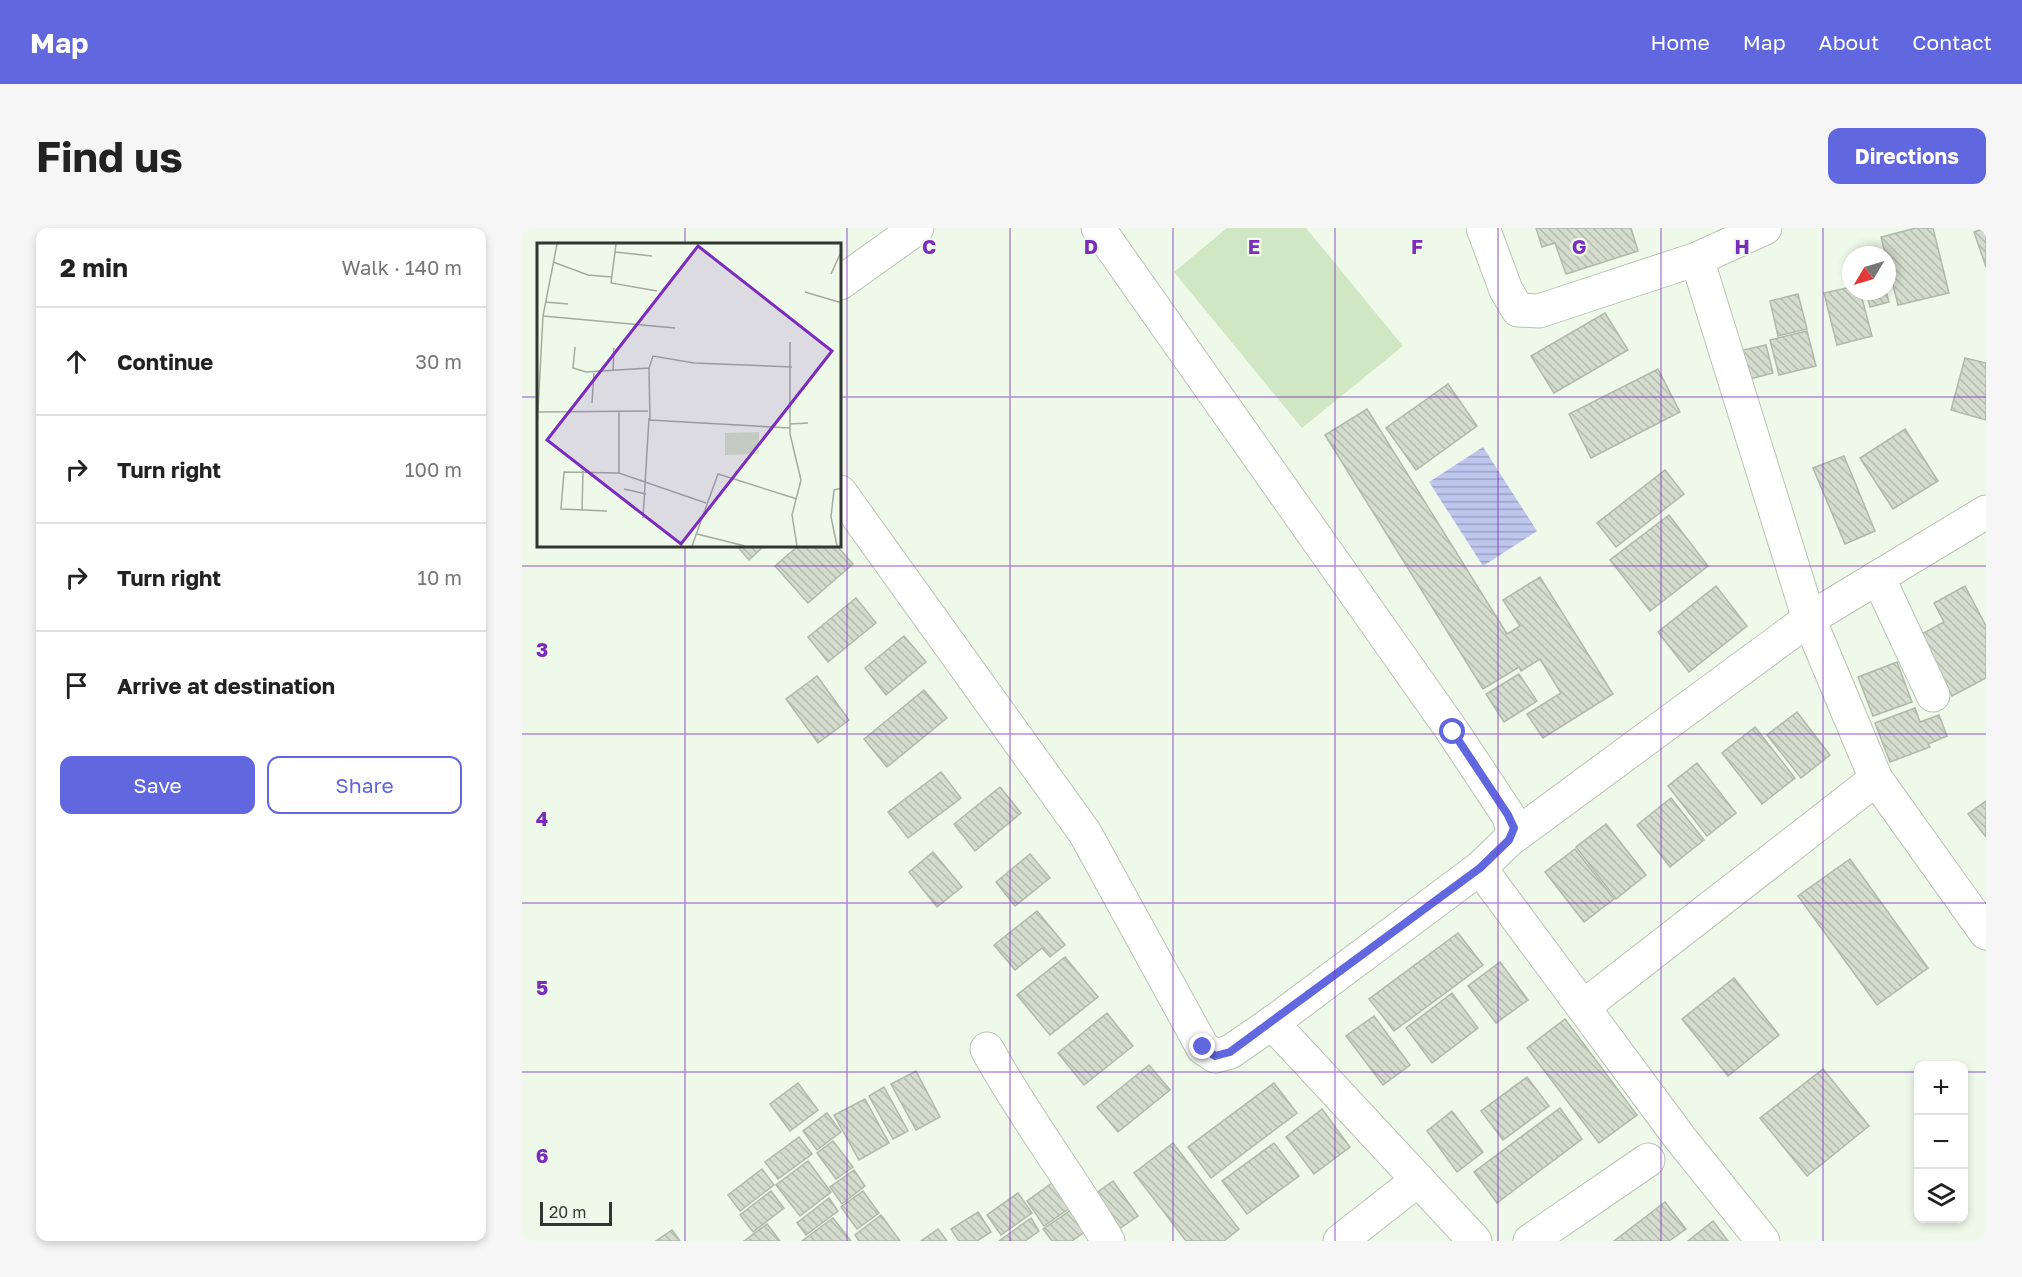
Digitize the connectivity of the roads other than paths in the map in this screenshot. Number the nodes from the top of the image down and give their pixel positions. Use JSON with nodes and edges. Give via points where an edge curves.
{"nodes":[{"id":1,"x":917,"y":228,"type":"edge"},
{"id":2,"x":1098,"y":228,"type":"edge"},
{"id":3,"x":1482,"y":228,"type":"edge"},
{"id":4,"x":1765,"y":228,"type":"edge"},
{"id":5,"x":1697,"y":259,"type":"junction"},
{"id":6,"x":842,"y":283,"type":"edge"},
{"id":7,"x":842,"y":495,"type":"edge"},
{"id":8,"x":1986,"y":512,"type":"edge"},
{"id":9,"x":1878,"y":577,"type":"junction"},
{"id":10,"x":1809,"y":619,"type":"junction"},
{"id":11,"x":1933,"y":695,"type":"dead end"},
{"id":12,"x":1876,"y":779,"type":"junction"},
{"id":13,"x":1509,"y":840,"type":"junction"},
{"id":14,"x":1480,"y":868,"type":"junction"},
{"id":15,"x":1986,"y":933,"type":"edge"},
{"id":16,"x":1583,"y":1007,"type":"junction"},
{"id":17,"x":1272,"y":1023,"type":"junction"},
{"id":18,"x":987,"y":1049,"type":"dead end"},
{"id":19,"x":1648,"y":1160,"type":"dead end"},
{"id":20,"x":1418,"y":1180,"type":"junction"},
{"id":21,"x":1108,"y":1241,"type":"edge"},
{"id":22,"x":1340,"y":1241,"type":"edge"},
{"id":23,"x":1475,"y":1241,"type":"edge"},
{"id":24,"x":1530,"y":1241,"type":"edge"},
{"id":25,"x":1763,"y":1241,"type":"edge"}],
"edges":[{"from":1,"to":6,"type":"street"},
{"from":2,"to":13,"type":"street","via":[[1453,732],[1508,815],[1514,828]]},
{"from":3,"to":5,"type":"street","via":[[1518,310],[1539,311]]},
{"from":4,"to":5,"type":"street"},
{"from":5,"to":10,"type":"street"},
{"from":7,"to":17,"type":"street","via":[[1085,833],[1203,1047],[1215,1056],[1230,1052]]},
{"from":8,"to":9,"type":"street"},
{"from":9,"to":10,"type":"street"},
{"from":9,"to":11,"type":"street"},
{"from":10,"to":12,"type":"street"},
{"from":10,"to":13,"type":"street"},
{"from":12,"to":15,"type":"street"},
{"from":12,"to":16,"type":"street"},
{"from":13,"to":14,"type":"street"},
{"from":14,"to":16,"type":"street"},
{"from":14,"to":17,"type":"street"},
{"from":16,"to":25,"type":"street"},
{"from":17,"to":20,"type":"street"},
{"from":18,"to":21,"type":"street"},
{"from":19,"to":24,"type":"street"},
{"from":20,"to":22,"type":"street"},
{"from":20,"to":23,"type":"street"}]}
